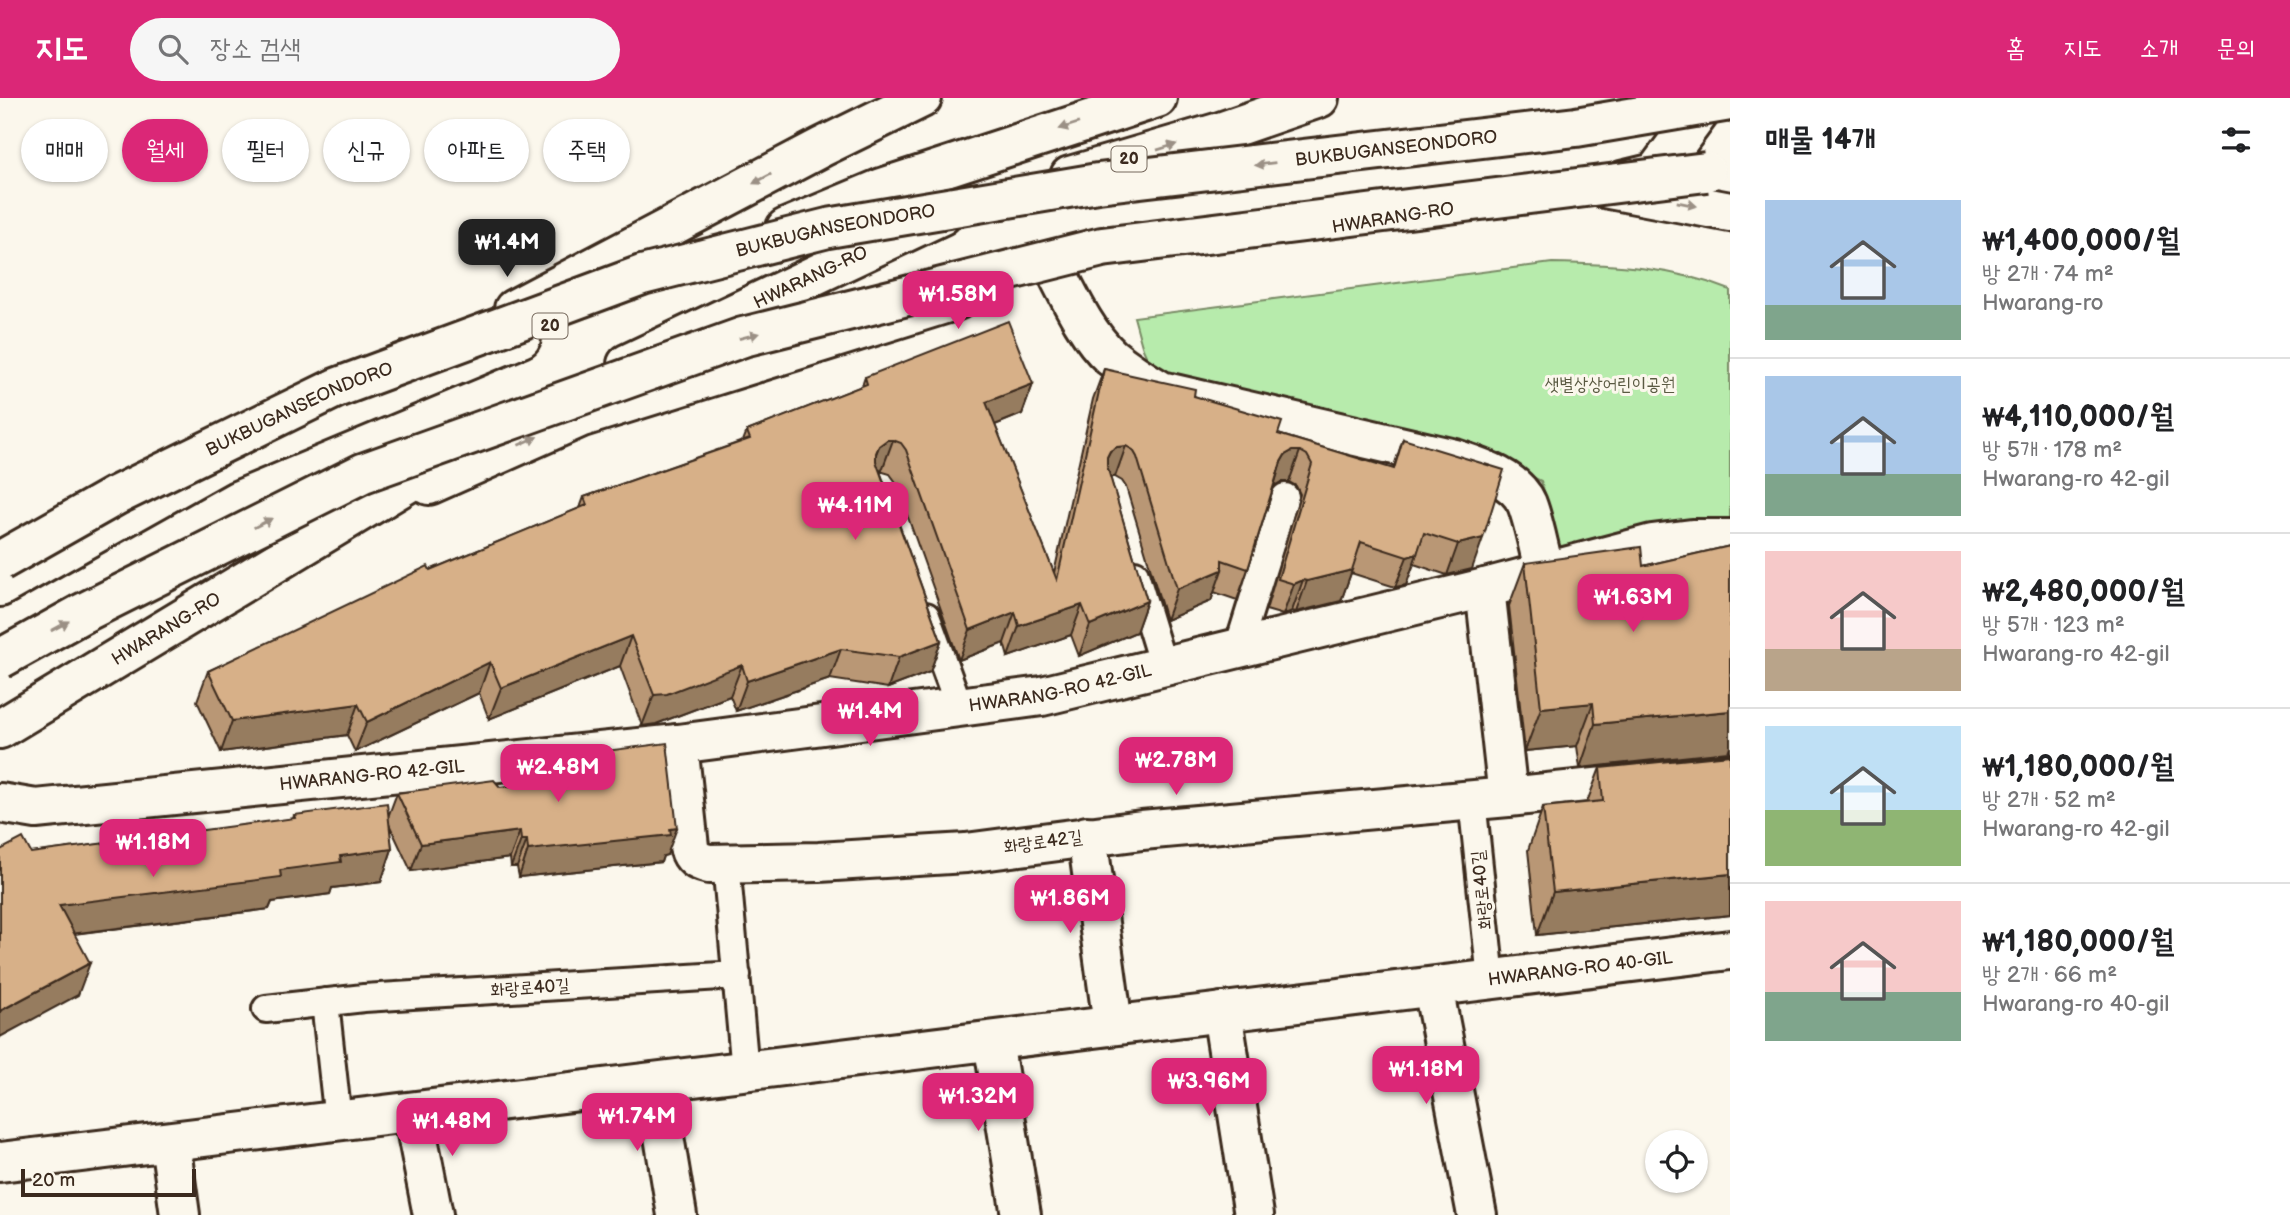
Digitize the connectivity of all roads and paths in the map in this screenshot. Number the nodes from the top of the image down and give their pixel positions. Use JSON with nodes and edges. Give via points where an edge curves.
{"nodes":[{"id":1,"x":922,"y":98,"type":"edge"},
{"id":2,"x":1157,"y":98,"type":"edge"},
{"id":3,"x":1319,"y":98,"type":"edge"},
{"id":4,"x":1705,"y":98,"type":"edge"},
{"id":5,"x":1730,"y":101,"type":"edge"},
{"id":6,"x":1706,"y":172,"type":"dead end"},
{"id":7,"x":1597,"y":187,"type":"junction"},
{"id":8,"x":1730,"y":212,"type":"edge"},
{"id":9,"x":1055,"y":270,"type":"junction"},
{"id":10,"x":219,"y":464,"type":"junction"},
{"id":11,"x":1285,"y":497,"type":"dead end"},
{"id":12,"x":332,"y":528,"type":"junction"},
{"id":13,"x":1730,"y":539,"type":"edge"},
{"id":14,"x":1127,"y":546,"type":"edge"},
{"id":15,"x":0,"y":561,"type":"edge"},
{"id":16,"x":1545,"y":573,"type":"junction"},
{"id":17,"x":0,"y":587,"type":"edge"},
{"id":18,"x":1485,"y":588,"type":"junction"},
{"id":19,"x":917,"y":590,"type":"edge"},
{"id":20,"x":1238,"y":648,"type":"junction"},
{"id":21,"x":0,"y":659,"type":"edge"},
{"id":22,"x":1163,"y":666,"type":"junction"},
{"id":23,"x":959,"y":706,"type":"junction"},
{"id":24,"x":0,"y":729,"type":"edge"},
{"id":25,"x":678,"y":744,"type":"junction"},
{"id":26,"x":1730,"y":774,"type":"edge"},
{"id":27,"x":1490,"y":799,"type":"junction"},
{"id":28,"x":0,"y":803,"type":"edge"},
{"id":29,"x":1087,"y":836,"type":"junction"},
{"id":30,"x":726,"y":863,"type":"junction"},
{"id":31,"x":1730,"y":950,"type":"edge"},
{"id":32,"x":737,"y":975,"type":"junction"},
{"id":33,"x":1491,"y":979,"type":"junction"},
{"id":34,"x":1433,"y":986,"type":"junction"},
{"id":35,"x":324,"y":1002,"type":"junction"},
{"id":36,"x":266,"y":1009,"type":"dead end"},
{"id":37,"x":1222,"y":1012,"type":"junction"},
{"id":38,"x":1113,"y":1025,"type":"junction"},
{"id":39,"x":993,"y":1041,"type":"junction"},
{"id":40,"x":745,"y":1071,"type":"junction"},
{"id":41,"x":655,"y":1083,"type":"junction"},
{"id":42,"x":413,"y":1113,"type":"junction"},
{"id":43,"x":338,"y":1121,"type":"junction"},
{"id":44,"x":170,"y":1142,"type":"junction"},
{"id":45,"x":0,"y":1162,"type":"edge"},
{"id":46,"x":180,"y":1215,"type":"edge"},
{"id":47,"x":433,"y":1215,"type":"edge"},
{"id":48,"x":677,"y":1215,"type":"edge"},
{"id":49,"x":1021,"y":1215,"type":"edge"},
{"id":50,"x":1254,"y":1215,"type":"edge"},
{"id":51,"x":1477,"y":1215,"type":"edge"}],
"edges":[{"from":1,"to":10,"type":"main road","one_way":true},
{"from":2,"to":10,"type":"main road","number":"20","one_way":true,"via":[[882,188]]},
{"from":12,"to":3,"type":"main road","name":"HWARANG-RO","number":"20","one_way":true,"bridge":true,"via":[[524,413],[937,216]]},
{"from":4,"to":7,"type":"main road","via":[[1655,173]]},
{"from":5,"to":15,"type":"main road","name":"BUKBUGANSEONDORO","one_way":true,"bridge":true,"via":[[1576,127],[1098,183],[828,228],[642,275],[336,388],[115,496]]},
{"from":21,"to":6,"type":"main road","one_way":true,"bridge":true,"via":[[363,473],[743,337],[1102,247]]},
{"from":7,"to":8,"type":"main road","name":"HWARANG-RO","one_way":true},
{"from":7,"to":9,"type":"main road","name":"HWARANG-RO"},
{"from":12,"to":9,"type":"main road","name":"HWARANG-RO","one_way":true,"via":[[582,417]]},
{"from":9,"to":16,"type":"main road","via":[[1075,310],[1109,355],[1161,391],[1455,459],[1499,476],[1526,502]]},
{"from":10,"to":17,"type":"main road","number":"20"},
{"from":11,"to":20,"type":"lane"},
{"from":12,"to":24,"type":"main road","name":"HWARANG-RO","number":"20"},
{"from":13,"to":16,"type":"main road","name":"HWARANG-RO 42-GIL","via":[[1652,544]]},
{"from":14,"to":22,"type":"lane"},
{"from":16,"to":18,"type":"main road","name":"HWARANG-RO 42-GIL"},
{"from":18,"to":20,"type":"main road","name":"HWARANG-RO 42-GIL"},
{"from":18,"to":27,"type":"main road"},
{"from":19,"to":23,"type":"lane"},
{"from":20,"to":22,"type":"main road","name":"HWARANG-RO 42-GIL"},
{"from":22,"to":23,"type":"main road","name":"HWARANG-RO 42-GIL","via":[[1042,696]]},
{"from":23,"to":25,"type":"main road","name":"HWARANG-RO 42-GIL"},
{"from":25,"to":28,"type":"main road","name":"HWARANG-RO 42-GIL","via":[[36,809]]},
{"from":25,"to":30,"type":"main road","name":"화랑로42길","via":[[692,856],[698,862]]},
{"from":26,"to":27,"type":"main road","name":"화랑로42길"},
{"from":27,"to":29,"type":"main road","name":"화랑로42길"},
{"from":27,"to":33,"type":"lane","name":"화랑로40길"},
{"from":29,"to":30,"type":"main road","name":"화랑로42길","via":[[966,853]]},
{"from":29,"to":38,"type":"main road"},
{"from":30,"to":32,"type":"lane"},
{"from":31,"to":33,"type":"main road","name":"HWARANG-RO 40-GIL"},
{"from":32,"to":35,"type":"lane","name":"화랑로40길"},
{"from":32,"to":40,"type":"lane"},
{"from":33,"to":34,"type":"main road","name":"HWARANG-RO 40-GIL"},
{"from":34,"to":37,"type":"main road","name":"HWARANG-RO 40-GIL"},
{"from":34,"to":51,"type":"main road"},
{"from":35,"to":36,"type":"lane","name":"화랑로40길"},
{"from":35,"to":43,"type":"lane"},
{"from":37,"to":38,"type":"main road","name":"HWARANG-RO 40-GIL"},
{"from":37,"to":50,"type":"main road"},
{"from":38,"to":39,"type":"main road","name":"HWARANG-RO 40-GIL"},
{"from":39,"to":40,"type":"main road","name":"HWARANG-RO 40-GIL"},
{"from":39,"to":49,"type":"main road"},
{"from":40,"to":41,"type":"main road","name":"HWARANG-RO 40-GIL"},
{"from":41,"to":42,"type":"main road","name":"HWARANG-RO 40-GIL"},
{"from":41,"to":48,"type":"main road"},
{"from":42,"to":43,"type":"main road","name":"HWARANG-RO 40-GIL"},
{"from":42,"to":47,"type":"main road"},
{"from":43,"to":44,"type":"main road","name":"HWARANG-RO 40-GIL"},
{"from":44,"to":45,"type":"main road","name":"HWARANG-RO 40-GIL"},
{"from":44,"to":46,"type":"main road"}]}
